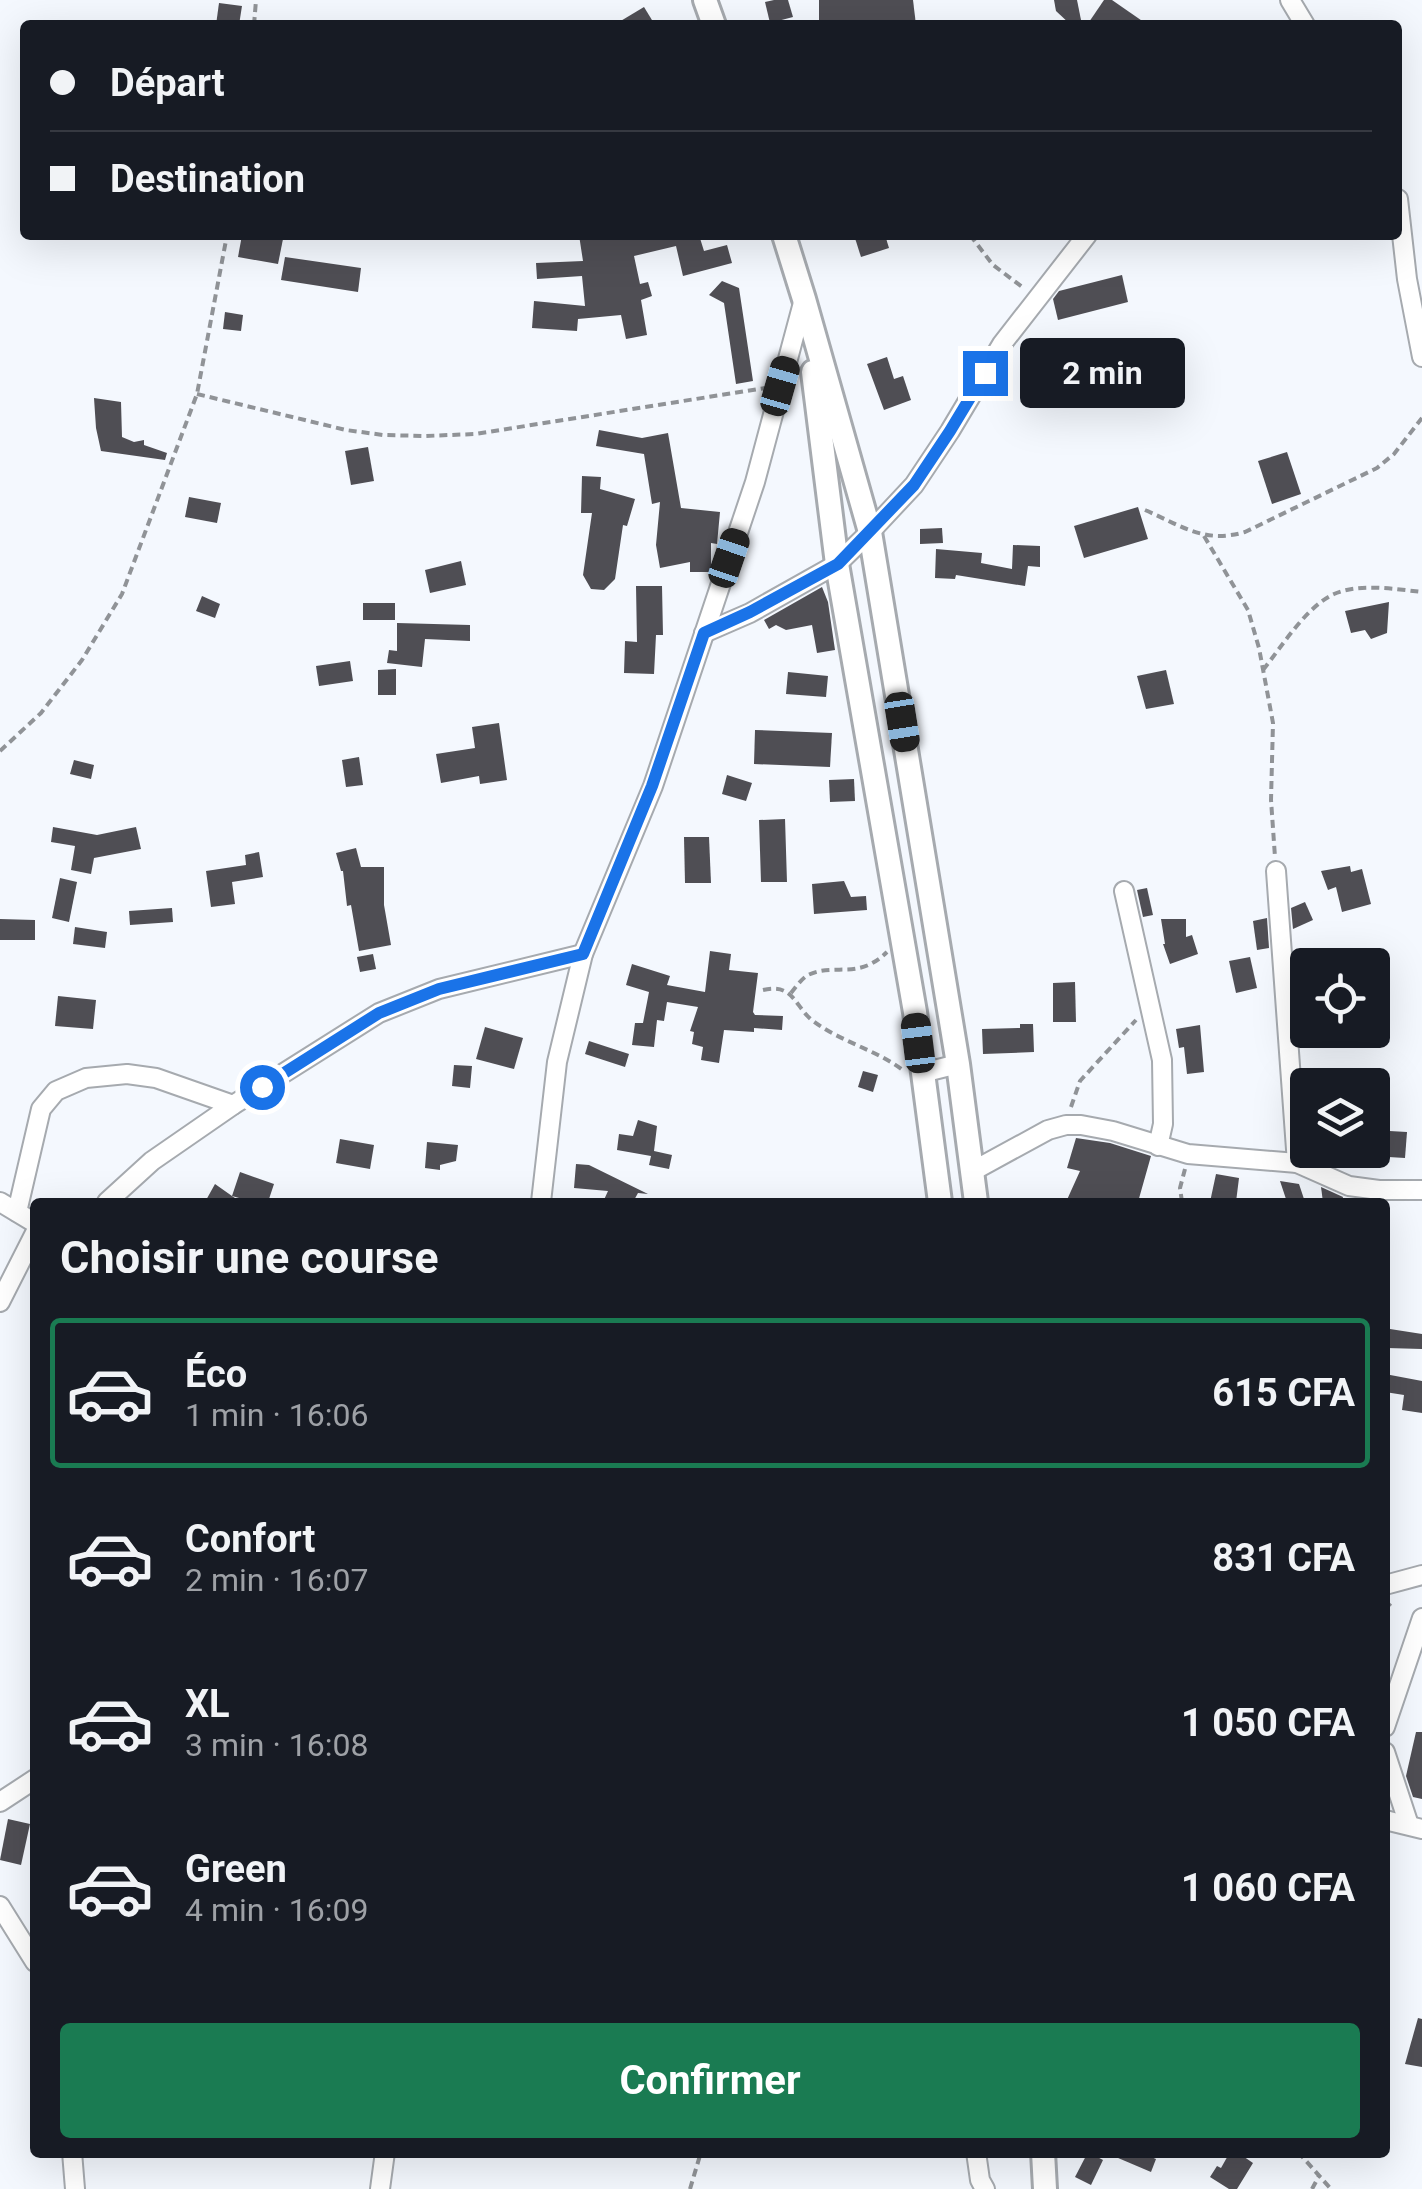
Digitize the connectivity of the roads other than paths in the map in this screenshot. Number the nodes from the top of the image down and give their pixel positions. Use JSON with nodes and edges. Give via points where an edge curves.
{"nodes":[{"id":1,"x":1402,"y":235,"type":"edge"},
{"id":2,"x":786,"y":240,"type":"edge"},
{"id":3,"x":1083,"y":240,"type":"edge"},
{"id":4,"x":804,"y":299,"type":"junction"},
{"id":5,"x":1422,"y":357,"type":"edge"},
{"id":6,"x":870,"y":532,"type":"junction"},
{"id":7,"x":838,"y":564,"type":"junction"},
{"id":8,"x":704,"y":633,"type":"junction"},
{"id":9,"x":1276,"y":871,"type":"road end"},
{"id":10,"x":1124,"y":891,"type":"dead end"},
{"id":11,"x":583,"y":954,"type":"junction"},
{"id":12,"x":958,"y":1064,"type":"junction"},
{"id":13,"x":1291,"y":1068,"type":"edge"},
{"id":14,"x":924,"y":1083,"type":"junction"},
{"id":15,"x":232,"y":1105,"type":"junction"},
{"id":16,"x":1158,"y":1146,"type":"junction"},
{"id":17,"x":1290,"y":1163,"type":"edge"},
{"id":18,"x":1307,"y":1168,"type":"edge"},
{"id":19,"x":972,"y":1172,"type":"junction"},
{"id":20,"x":1422,"y":1190,"type":"edge"},
{"id":21,"x":110,"y":1198,"type":"edge"},
{"id":22,"x":541,"y":1198,"type":"edge"},
{"id":23,"x":939,"y":1198,"type":"edge"},
{"id":24,"x":975,"y":1198,"type":"edge"},
{"id":25,"x":0,"y":1202,"type":"edge"},
{"id":26,"x":17,"y":1212,"type":"junction"},
{"id":27,"x":30,"y":1220,"type":"edge"},
{"id":28,"x":30,"y":1243,"type":"edge"},
{"id":29,"x":0,"y":1302,"type":"edge"},
{"id":30,"x":1422,"y":1575,"type":"edge"},
{"id":31,"x":1390,"y":1584,"type":"edge"},
{"id":32,"x":1422,"y":1618,"type":"edge"},
{"id":33,"x":1390,"y":1712,"type":"edge"},
{"id":34,"x":1390,"y":1764,"type":"edge"},
{"id":35,"x":30,"y":1782,"type":"edge"},
{"id":36,"x":0,"y":1802,"type":"edge"},
{"id":37,"x":1390,"y":1821,"type":"edge"},
{"id":38,"x":1415,"y":1827,"type":"edge"},
{"id":39,"x":0,"y":1906,"type":"edge"},
{"id":40,"x":30,"y":1954,"type":"edge"},
{"id":41,"x":72,"y":2158,"type":"edge"},
{"id":42,"x":384,"y":2158,"type":"edge"},
{"id":43,"x":977,"y":2158,"type":"edge"},
{"id":44,"x":1042,"y":2158,"type":"edge"},
{"id":45,"x":74,"y":2189,"type":"edge"},
{"id":46,"x":380,"y":2189,"type":"edge"},
{"id":47,"x":985,"y":2189,"type":"edge"},
{"id":48,"x":1045,"y":2189,"type":"edge"}],
"edges":[{"from":1,"to":5,"type":"street"},
{"from":2,"to":4,"type":"main road"},
{"from":3,"to":6,"type":"street","via":[[1002,344],[914,485]]},
{"from":4,"to":6,"type":"main road"},
{"from":4,"to":7,"type":"main road"},
{"from":4,"to":8,"type":"street","via":[[755,482]]},
{"from":6,"to":7,"type":"street"},
{"from":6,"to":12,"type":"main road"},
{"from":7,"to":8,"type":"street"},
{"from":7,"to":14,"type":"main road"},
{"from":8,"to":11,"type":"street","via":[[652,786]]},
{"from":9,"to":13,"type":"street"},
{"from":10,"to":16,"type":"street","via":[[1162,1060]]},
{"from":11,"to":15,"type":"street","via":[[439,989],[379,1013]]},
{"from":11,"to":22,"type":"street","via":[[557,1062]]},
{"from":12,"to":14,"type":"street"},
{"from":12,"to":19,"type":"main road"},
{"from":14,"to":23,"type":"main road"},
{"from":15,"to":21,"type":"street"},
{"from":15,"to":26,"type":"street","via":[[128,1074],[86,1078],[56,1091],[41,1109]]},
{"from":16,"to":17,"type":"street"},
{"from":16,"to":19,"type":"street","via":[[1066,1125]]},
{"from":18,"to":20,"type":"street","via":[[1349,1186]]},
{"from":19,"to":24,"type":"main road"},
{"from":25,"to":26,"type":"street"},
{"from":26,"to":27,"type":"street"},
{"from":28,"to":29,"type":"street"},
{"from":30,"to":31,"type":"street"},
{"from":32,"to":33,"type":"street"},
{"from":34,"to":38,"type":"street"},
{"from":35,"to":36,"type":"street"},
{"from":37,"to":38,"type":"street"},
{"from":39,"to":40,"type":"street"},
{"from":41,"to":45,"type":"street"},
{"from":42,"to":46,"type":"street"},
{"from":43,"to":47,"type":"street"},
{"from":44,"to":48,"type":"main road"}]}
